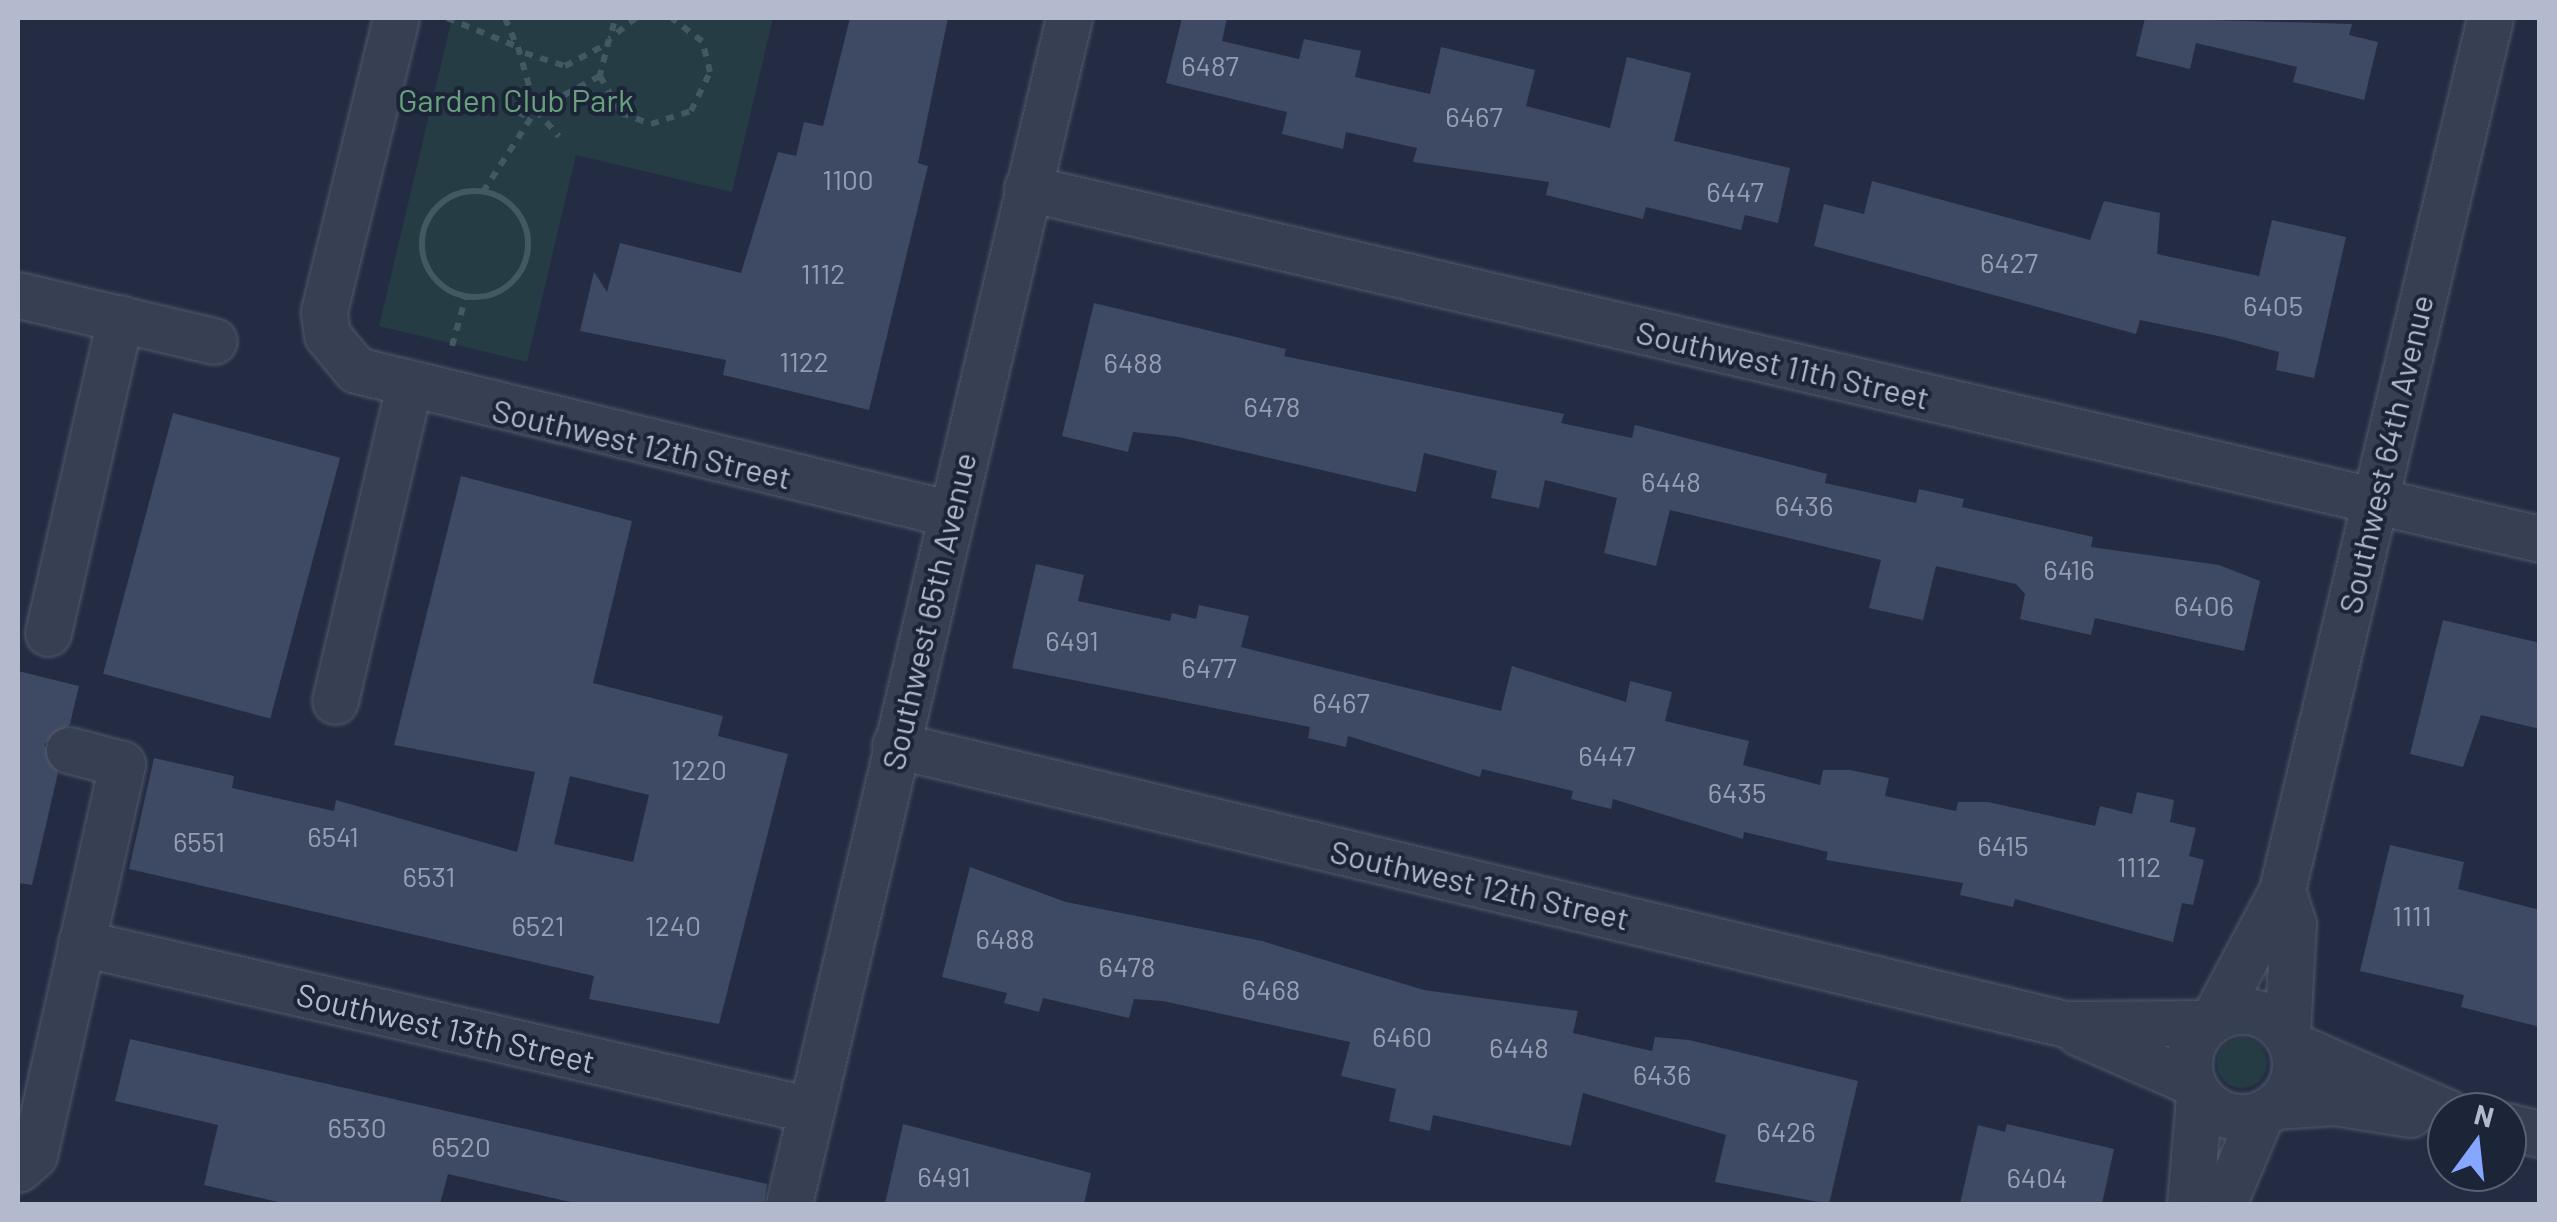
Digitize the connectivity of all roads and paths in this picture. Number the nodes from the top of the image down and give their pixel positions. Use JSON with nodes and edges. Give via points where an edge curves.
{"nodes":[{"id":1,"x":396,"y":18,"type":"edge"},
{"id":2,"x":447,"y":18,"type":"edge"},
{"id":3,"x":505,"y":18,"type":"edge"},
{"id":4,"x":615,"y":18,"type":"edge"},
{"id":5,"x":636,"y":18,"type":"edge"},
{"id":6,"x":672,"y":18,"type":"edge"},
{"id":7,"x":1069,"y":18,"type":"edge"},
{"id":8,"x":2490,"y":18,"type":"edge"},
{"id":9,"x":711,"y":35,"type":"dead end"},
{"id":10,"x":608,"y":38,"type":"junction"},
{"id":11,"x":702,"y":41,"type":"junction"},
{"id":12,"x":518,"y":47,"type":"junction"},
{"id":13,"x":600,"y":76,"type":"junction"},
{"id":14,"x":504,"y":104,"type":"dead end"},
{"id":15,"x":536,"y":110,"type":"junction"},
{"id":16,"x":528,"y":118,"type":"junction"},
{"id":17,"x":560,"y":136,"type":"dead end"},
{"id":18,"x":1027,"y":188,"type":"junction"},
{"id":19,"x":483,"y":192,"type":"junction"},
{"id":20,"x":18,"y":295,"type":"edge"},
{"id":21,"x":466,"y":296,"type":"junction"},
{"id":22,"x":120,"y":318,"type":"junction"},
{"id":23,"x":214,"y":340,"type":"dead end"},
{"id":24,"x":450,"y":352,"type":"dead end"},
{"id":25,"x":408,"y":390,"type":"junction"},
{"id":26,"x":2374,"y":500,"type":"junction"},
{"id":27,"x":951,"y":514,"type":"junction"},
{"id":28,"x":2540,"y":540,"type":"edge"},
{"id":29,"x":48,"y":634,"type":"dead end"},
{"id":30,"x":335,"y":701,"type":"dead end"},
{"id":31,"x":896,"y":745,"type":"junction"},
{"id":32,"x":69,"y":750,"type":"dead end"},
{"id":33,"x":2282,"y":890,"type":"junction"},
{"id":34,"x":81,"y":943,"type":"junction"},
{"id":35,"x":2210,"y":1021,"type":"junction"},
{"id":36,"x":2065,"y":1024,"type":"junction"},
{"id":37,"x":2290,"y":1040,"type":"junction"},
{"id":38,"x":2195,"y":1089,"type":"junction"},
{"id":39,"x":2427,"y":1102,"type":"edge"},
{"id":40,"x":810,"y":1110,"type":"junction"},
{"id":41,"x":2269,"y":1110,"type":"junction"},
{"id":42,"x":2427,"y":1113,"type":"edge"},
{"id":43,"x":18,"y":1169,"type":"edge"},
{"id":44,"x":789,"y":1204,"type":"edge"},
{"id":45,"x":2190,"y":1204,"type":"edge"},
{"id":46,"x":2223,"y":1204,"type":"edge"}],
"edges":[{"from":1,"to":25,"type":"street","name":"Southwest 12th Street","via":[[324,312],[342,356]]},
{"from":2,"to":12,"type":"path"},
{"from":3,"to":12,"type":"path"},
{"from":4,"to":10,"type":"path"},
{"from":5,"to":10,"type":"path"},
{"from":6,"to":11,"type":"path"},
{"from":7,"to":18,"type":"street","name":"Southwest 65th Avenue"},
{"from":8,"to":26,"type":"street","name":"Southwest 64th Avenue"},
{"from":9,"to":11,"type":"path"},
{"from":10,"to":12,"type":"path","via":[[566,66]]},
{"from":10,"to":13,"type":"path"},
{"from":11,"to":13,"type":"path","via":[[704,94],[672,122],[630,119]]},
{"from":12,"to":15,"type":"path"},
{"from":13,"to":15,"type":"path"},
{"from":14,"to":16,"type":"path"},
{"from":15,"to":16,"type":"path"},
{"from":15,"to":17,"type":"path"},
{"from":16,"to":19,"type":"path"},
{"from":18,"to":26,"type":"street","name":"Southwest 11th Street"},
{"from":18,"to":27,"type":"street","name":"Southwest 65th Avenue"},
{"from":19,"to":21,"type":"path","via":[[444,202],[423,236],[432,275]]},
{"from":19,"to":21,"type":"path","via":[[523,221],[526,259],[504,289]]},
{"from":20,"to":22,"type":"street"},
{"from":21,"to":24,"type":"path"},
{"from":22,"to":23,"type":"street"},
{"from":22,"to":29,"type":"street"},
{"from":25,"to":27,"type":"street","name":"Southwest 12th Street"},
{"from":25,"to":30,"type":"street"},
{"from":26,"to":28,"type":"street","name":"Southwest 11th Street"},
{"from":26,"to":33,"type":"street","name":"Southwest 64th Avenue"},
{"from":27,"to":31,"type":"street","name":"Southwest 65th Avenue"},
{"from":31,"to":36,"type":"street","name":"Southwest 12th Street"},
{"from":31,"to":40,"type":"street","name":"Southwest 65th Avenue"},
{"from":32,"to":34,"type":"street","via":[[122,764]]},
{"from":33,"to":35,"type":"street","name":"Southwest 64th Avenue"},
{"from":33,"to":37,"type":"street","name":"Southwest 64th Avenue","via":[[2293,924]]},
{"from":34,"to":40,"type":"street","name":"Southwest 13th Street"},
{"from":34,"to":43,"type":"street","via":[[34,1155]]},
{"from":35,"to":36,"type":"street","name":"Southwest 12th Street"},
{"from":35,"to":37,"type":"street","via":[[2255,1012]]},
{"from":35,"to":38,"type":"street","via":[[2190,1049]]},
{"from":36,"to":38,"type":"street","name":"Southwest 12th Street"},
{"from":37,"to":39,"type":"street"},
{"from":37,"to":41,"type":"street","via":[[2294,1076]]},
{"from":38,"to":41,"type":"street","via":[[2226,1115]]},
{"from":38,"to":45,"type":"street"},
{"from":40,"to":44,"type":"street","name":"Southwest 65th Avenue"},
{"from":41,"to":42,"type":"street","via":[[2334,1102],[2394,1116]]},
{"from":41,"to":46,"type":"street"}]}
